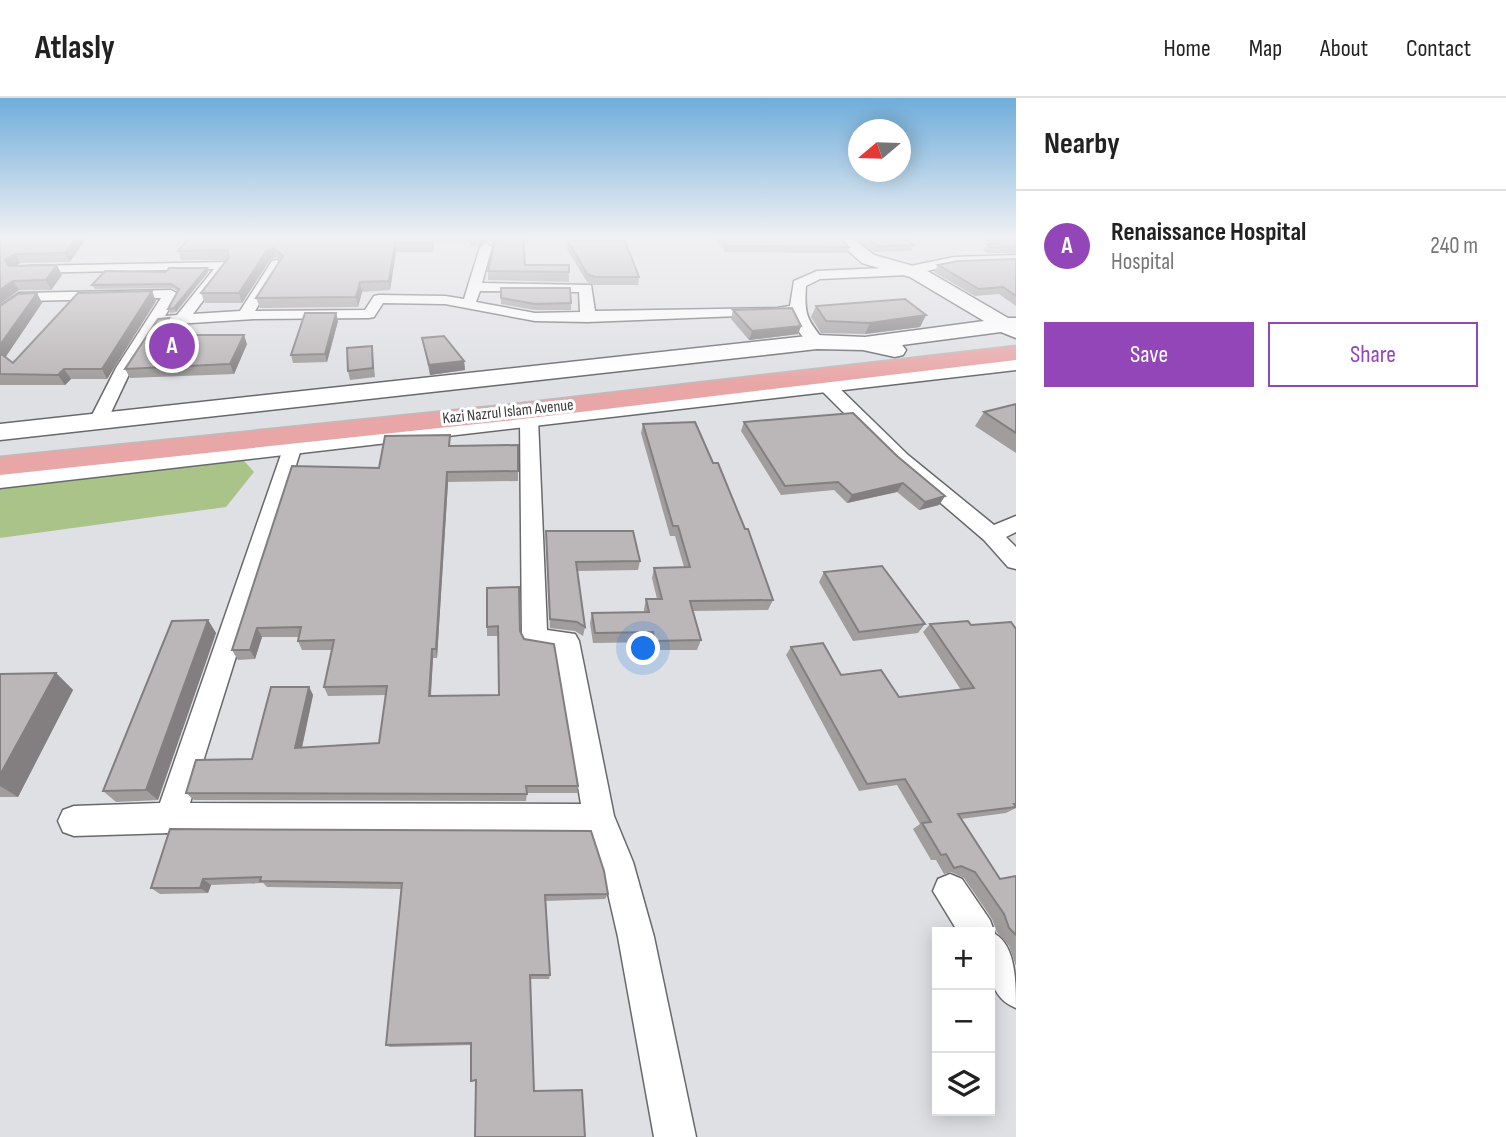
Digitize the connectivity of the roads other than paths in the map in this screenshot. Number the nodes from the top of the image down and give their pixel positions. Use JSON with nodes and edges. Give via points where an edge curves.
{"nodes":[{"id":1,"x":207,"y":285,"type":"edge"},
{"id":2,"x":264,"y":285,"type":"edge"},
{"id":3,"x":799,"y":285,"type":"edge"},
{"id":4,"x":942,"y":285,"type":"edge"},
{"id":5,"x":476,"y":286,"type":"joint"},
{"id":6,"x":470,"y":303,"type":"junction"},
{"id":7,"x":797,"y":309,"type":"junction"},
{"id":8,"x":0,"y":314,"type":"edge"},
{"id":9,"x":244,"y":317,"type":"junction"},
{"id":10,"x":588,"y":318,"type":"junction"},
{"id":11,"x":182,"y":319,"type":"junction"},
{"id":12,"x":155,"y":321,"type":"junction"},
{"id":13,"x":1013,"y":330,"type":"edge"},
{"id":14,"x":817,"y":342,"type":"junction"},
{"id":15,"x":863,"y":343,"type":"junction"},
{"id":16,"x":895,"y":350,"type":"junction"},
{"id":17,"x":1016,"y":353,"type":"edge"},
{"id":18,"x":1016,"y":363,"type":"edge"},
{"id":19,"x":826,"y":385,"type":"junction"},
{"id":20,"x":530,"y":419,"type":"junction"},
{"id":21,"x":98,"y":421,"type":"junction"},
{"id":22,"x":0,"y":432,"type":"edge"},
{"id":23,"x":293,"y":446,"type":"junction"},
{"id":24,"x":0,"y":448,"type":"edge"},
{"id":25,"x":0,"y":466,"type":"edge"},
{"id":26,"x":0,"y":479,"type":"edge"},
{"id":27,"x":1016,"y":523,"type":"edge"},
{"id":28,"x":992,"y":535,"type":"junction"},
{"id":29,"x":1016,"y":561,"type":"edge"},
{"id":30,"x":170,"y":818,"type":"junction"},
{"id":31,"x":598,"y":820,"type":"junction"},
{"id":32,"x":74,"y":821,"type":"dead end"},
{"id":33,"x":950,"y":891,"type":"dead end"},
{"id":34,"x":975,"y":927,"type":"edge"},
{"id":35,"x":995,"y":958,"type":"edge"},
{"id":36,"x":1016,"y":990,"type":"edge"},
{"id":37,"x":675,"y":1137,"type":"edge"}],
"edges":[{"from":1,"to":11,"type":"street"},
{"from":2,"to":9,"type":"street"},
{"from":3,"to":7,"type":"street"},
{"from":4,"to":13,"type":"street"},
{"from":5,"to":6,"type":"street"},
{"from":5,"to":10,"type":"street","via":[[586,288]]},
{"from":6,"to":9,"type":"street","via":[[379,299],[369,314]]},
{"from":6,"to":10,"type":"street","via":[[535,317]]},
{"from":7,"to":10,"type":"street"},
{"from":7,"to":14,"type":"street","via":[[802,325]]},
{"from":8,"to":12,"type":"street","via":[[19,298],[171,294]]},
{"from":9,"to":11,"type":"street"},
{"from":11,"to":12,"type":"street"},
{"from":12,"to":21,"type":"street","via":[[124,368]]},
{"from":13,"to":15,"type":"street"},
{"from":13,"to":16,"type":"main road","name":"Kazi Nazrul Islam Avenue"},
{"from":14,"to":15,"type":"street"},
{"from":14,"to":21,"type":"street"},
{"from":15,"to":16,"type":"street"},
{"from":16,"to":24,"type":"main road","name":"Kazi Nazrul Islam Avenue"},
{"from":17,"to":25,"type":"main road","name":"Kazi Nazrul Islam Avenue"},
{"from":18,"to":19,"type":"street"},
{"from":19,"to":20,"type":"street"},
{"from":19,"to":28,"type":"street","via":[[901,458]]},
{"from":20,"to":23,"type":"street"},
{"from":20,"to":31,"type":"street","via":[[535,640],[566,641]]},
{"from":21,"to":22,"type":"street"},
{"from":23,"to":26,"type":"street"},
{"from":23,"to":30,"type":"street"},
{"from":27,"to":28,"type":"street"},
{"from":28,"to":29,"type":"street"},
{"from":30,"to":31,"type":"street"},
{"from":30,"to":32,"type":"street"},
{"from":31,"to":37,"type":"street","via":[[612,846],[632,920]]},
{"from":33,"to":34,"type":"street"},
{"from":35,"to":36,"type":"street"}]}
